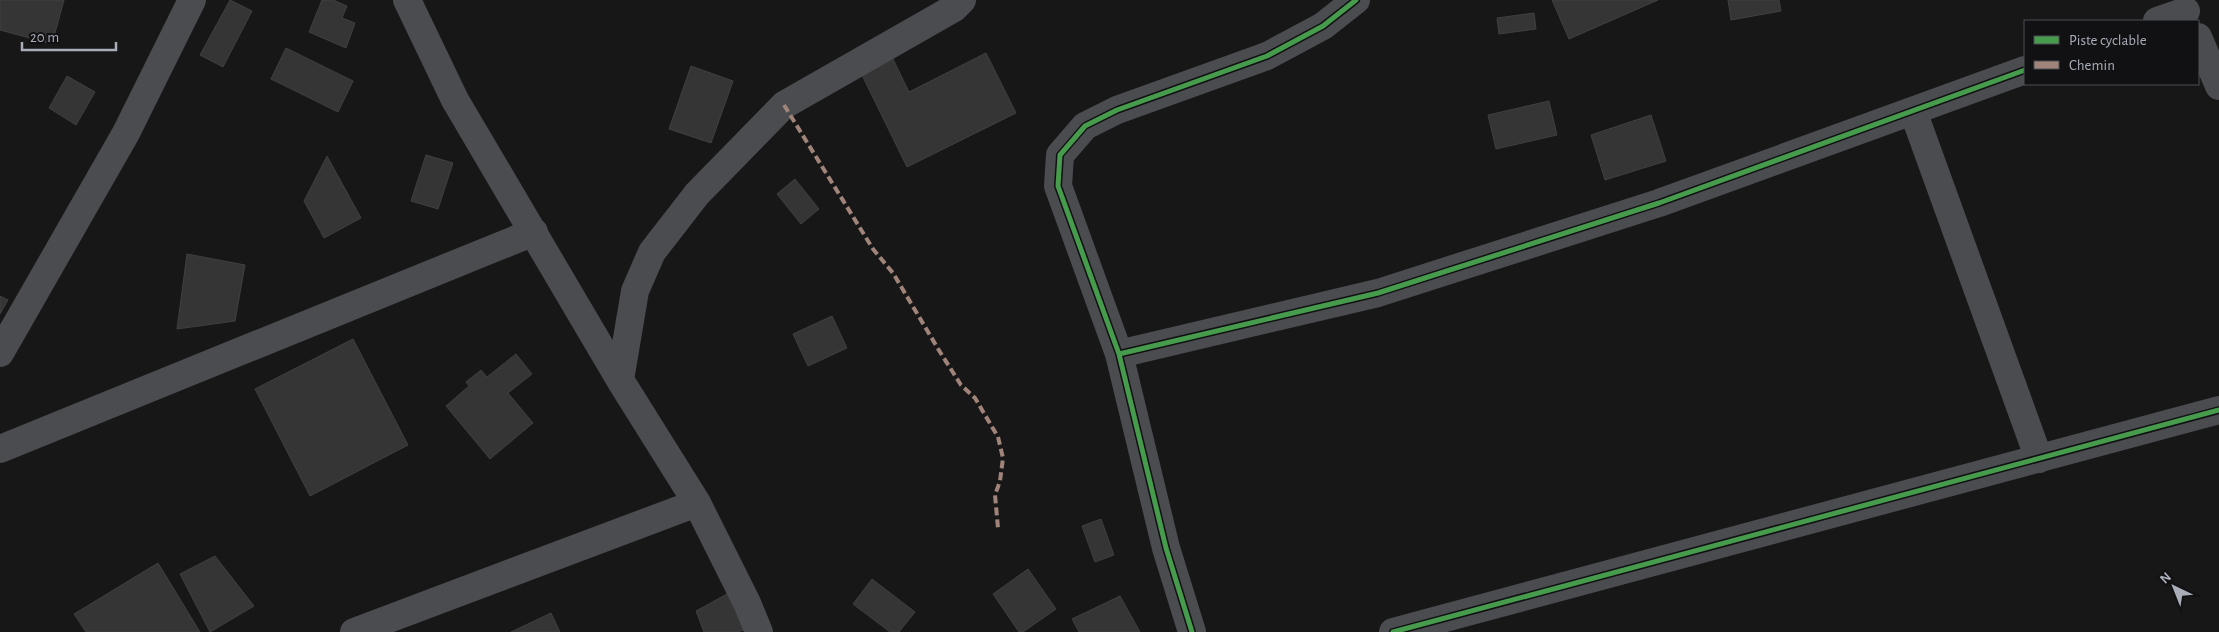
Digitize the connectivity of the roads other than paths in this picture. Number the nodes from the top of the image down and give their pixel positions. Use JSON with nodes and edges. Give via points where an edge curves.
{"nodes":[{"id":1,"x":192,"y":0,"type":"edge"},
{"id":2,"x":408,"y":0,"type":"edge"},
{"id":3,"x":962,"y":0,"type":"edge"},
{"id":4,"x":1356,"y":0,"type":"edge"},
{"id":5,"x":2186,"y":11,"type":"edge"},
{"id":6,"x":2160,"y":20,"type":"edge"},
{"id":7,"x":2199,"y":39,"type":"edge"},
{"id":8,"x":2024,"y":70,"type":"edge"},
{"id":9,"x":2219,"y":86,"type":"edge"},
{"id":10,"x":1913,"y":111,"type":"junction"},
{"id":11,"x":534,"y":232,"type":"junction"},
{"id":12,"x":0,"y":353,"type":"edge"},
{"id":13,"x":1118,"y":354,"type":"junction"},
{"id":14,"x":620,"y":380,"type":"junction"},
{"id":15,"x":2219,"y":410,"type":"edge"},
{"id":16,"x":0,"y":449,"type":"edge"},
{"id":17,"x":2039,"y":459,"type":"junction"},
{"id":18,"x":697,"y":503,"type":"junction"},
{"id":19,"x":354,"y":632,"type":"edge"},
{"id":20,"x":758,"y":632,"type":"edge"},
{"id":21,"x":1192,"y":632,"type":"edge"},
{"id":22,"x":1393,"y":632,"type":"edge"}],
"edges":[{"from":1,"to":12,"type":"street","via":[[126,133]]},
{"from":2,"to":11,"type":"street","via":[[455,100]]},
{"from":3,"to":14,"type":"street","via":[[954,8],[784,105],[697,194],[652,252],[636,291]]},
{"from":4,"to":13,"type":"street","via":[[1324,26],[1267,56],[1117,110],[1084,126],[1060,155],[1058,186]]},
{"from":5,"to":6,"type":"street"},
{"from":7,"to":9,"type":"street"},
{"from":8,"to":10,"type":"street"},
{"from":10,"to":13,"type":"street","via":[[1659,203],[1378,293]]},
{"from":10,"to":17,"type":"street"},
{"from":11,"to":14,"type":"street"},
{"from":11,"to":16,"type":"street"},
{"from":13,"to":21,"type":"street","via":[[1166,548]]},
{"from":14,"to":18,"type":"street"},
{"from":15,"to":17,"type":"street"},
{"from":17,"to":22,"type":"street"},
{"from":18,"to":19,"type":"street"},
{"from":18,"to":20,"type":"street"}]}
